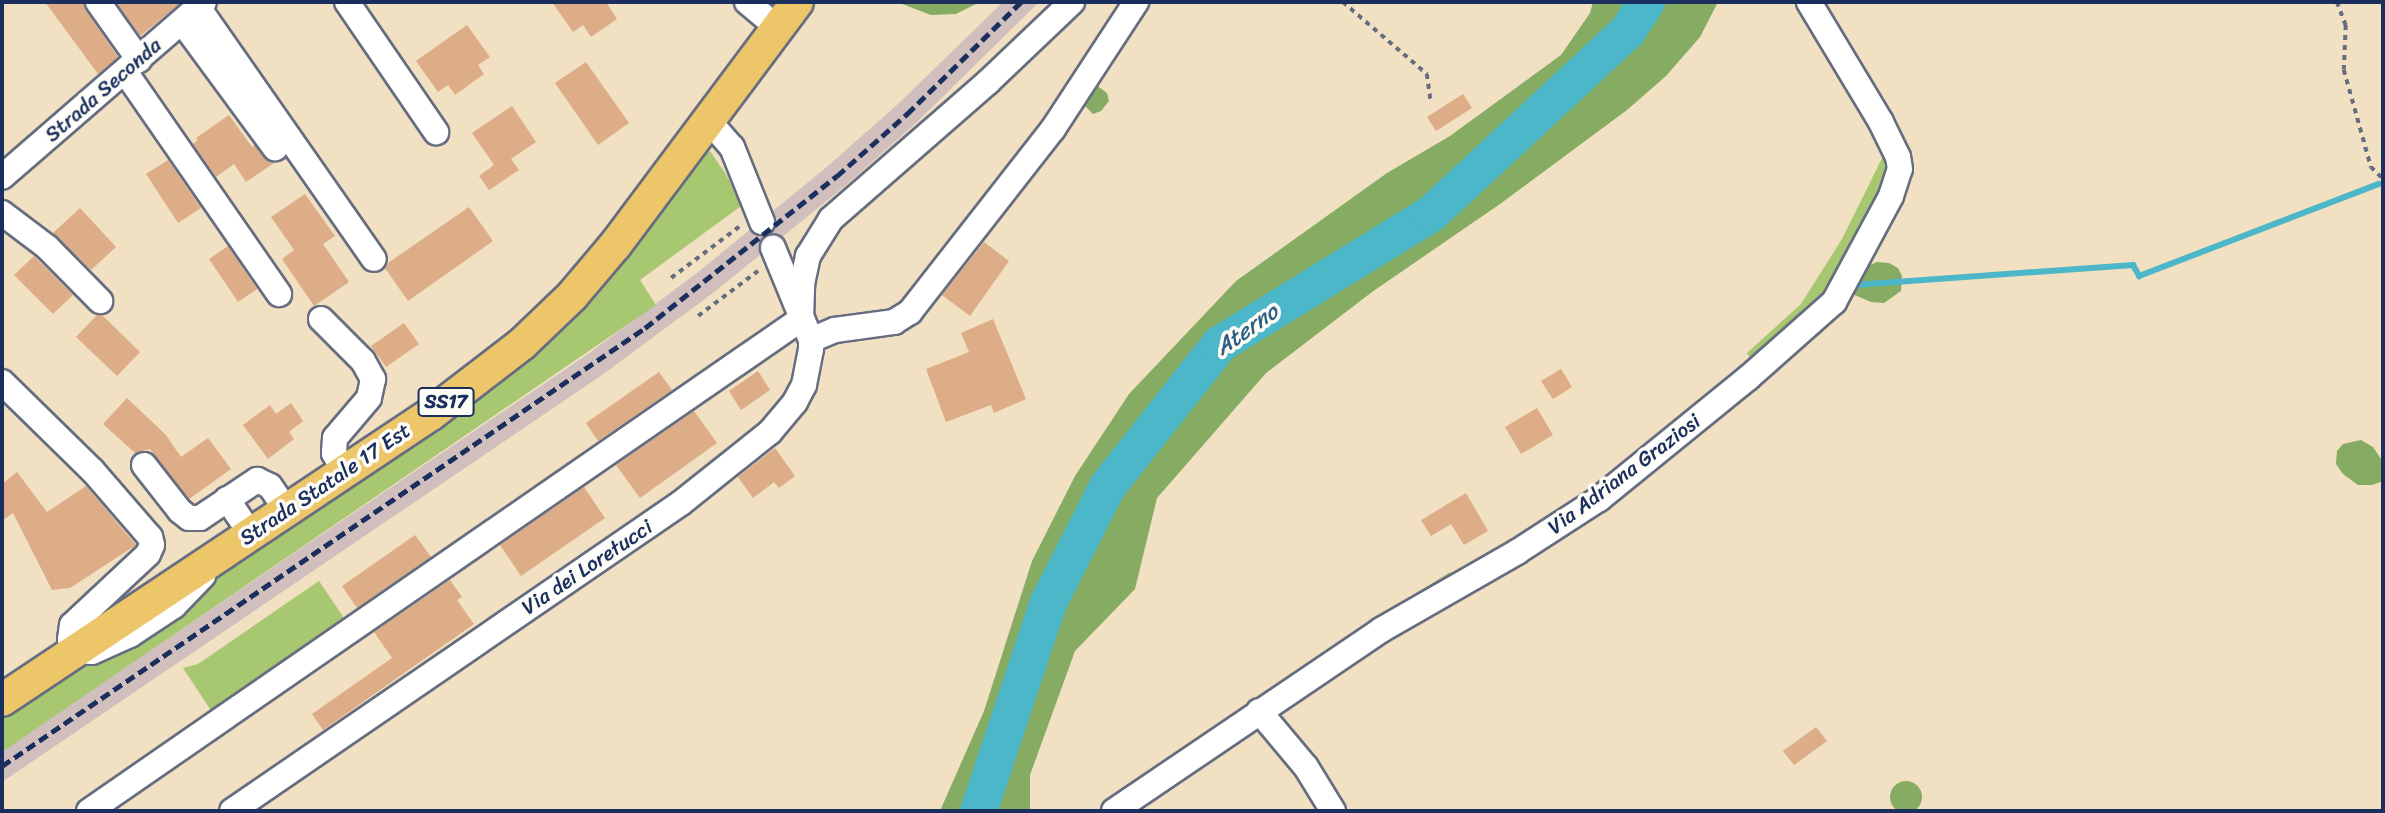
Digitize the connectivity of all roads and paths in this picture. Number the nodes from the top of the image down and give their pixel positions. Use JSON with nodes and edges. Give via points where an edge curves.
{"nodes":[{"id":1,"x":99,"y":2,"type":"edge"},
{"id":2,"x":347,"y":2,"type":"edge"},
{"id":3,"x":747,"y":2,"type":"edge"},
{"id":4,"x":797,"y":2,"type":"edge"},
{"id":5,"x":1072,"y":2,"type":"edge"},
{"id":6,"x":1136,"y":2,"type":"edge"},
{"id":7,"x":1343,"y":2,"type":"edge"},
{"id":8,"x":1808,"y":2,"type":"edge"},
{"id":9,"x":2337,"y":2,"type":"edge"},
{"id":10,"x":195,"y":10,"type":"edge"},
{"id":11,"x":778,"y":28,"type":"junction"},
{"id":12,"x":132,"y":66,"type":"junction"},
{"id":13,"x":1431,"y":102,"type":"dead end"},
{"id":14,"x":709,"y":121,"type":"junction"},
{"id":15,"x":436,"y":132,"type":"dead end"},
{"id":16,"x":275,"y":148,"type":"dead end"},
{"id":17,"x":2,"y":177,"type":"edge"},
{"id":18,"x":2383,"y":179,"type":"edge"},
{"id":19,"x":2,"y":214,"type":"edge"},
{"id":20,"x":760,"y":217,"type":"joint"},
{"id":21,"x":775,"y":253,"type":"joint"},
{"id":22,"x":374,"y":259,"type":"dead end"},
{"id":23,"x":671,"y":278,"type":"dead end"},
{"id":24,"x":279,"y":294,"type":"dead end"},
{"id":25,"x":100,"y":301,"type":"dead end"},
{"id":26,"x":698,"y":316,"type":"dead end"},
{"id":27,"x":321,"y":318,"type":"dead end"},
{"id":28,"x":806,"y":330,"type":"junction"},
{"id":29,"x":4,"y":389,"type":"edge"},
{"id":30,"x":145,"y":465,"type":"dead end"},
{"id":31,"x":344,"y":471,"type":"junction"},
{"id":32,"x":227,"y":499,"type":"junction"},
{"id":33,"x":286,"y":510,"type":"junction"},
{"id":34,"x":251,"y":534,"type":"junction"},
{"id":35,"x":76,"y":651,"type":"junction"},
{"id":36,"x":2,"y":700,"type":"edge"},
{"id":37,"x":1259,"y":711,"type":"junction"},
{"id":38,"x":89,"y":811,"type":"edge"},
{"id":39,"x":232,"y":811,"type":"edge"},
{"id":40,"x":1114,"y":811,"type":"edge"},
{"id":41,"x":1333,"y":811,"type":"edge"}],
"edges":[{"from":1,"to":12,"type":"street"},
{"from":2,"to":15,"type":"street"},
{"from":3,"to":11,"type":"street"},
{"from":4,"to":11,"type":"main road","name":"Strada Statale 17 Est","number":"SS17"},
{"from":5,"to":28,"type":"street","via":[[821,232],[808,256],[821,320]]},
{"from":6,"to":28,"type":"street","via":[[1025,166],[910,312],[894,322]]},
{"from":7,"to":13,"type":"path","via":[[1427,74]]},
{"from":8,"to":37,"type":"street","name":"Via Adriana Graziosi","via":[[1881,122],[1900,169],[1834,302],[1748,379],[1599,499],[1381,630]]},
{"from":9,"to":18,"type":"path","via":[[2346,25],[2347,83],[2371,167]]},
{"from":10,"to":12,"type":"street","name":"Strada Seconda"},
{"from":10,"to":16,"type":"street"},
{"from":10,"to":22,"type":"street"},
{"from":11,"to":14,"type":"main road","name":"Strada Statale 17 Est","number":"SS17"},
{"from":12,"to":17,"type":"street","name":"Strada Seconda"},
{"from":12,"to":24,"type":"street"},
{"from":14,"to":20,"type":"street","via":[[732,147]]},
{"from":14,"to":31,"type":"main road","name":"Strada Statale 17 Est","number":"SS17","via":[[617,244],[543,325],[468,388]]},
{"from":19,"to":25,"type":"street","via":[[47,247]]},
{"from":20,"to":23,"type":"path"},
{"from":21,"to":26,"type":"path"},
{"from":21,"to":28,"type":"street","name":"Via dei Loretucci"},
{"from":27,"to":31,"type":"street","via":[[363,361],[373,379],[369,398],[335,438],[334,453]]},
{"from":28,"to":38,"type":"street"},
{"from":28,"to":39,"type":"street","name":"Via dei Loretucci","via":[[807,374],[795,402],[732,466]]},
{"from":29,"to":35,"type":"street","via":[[101,480],[151,540],[148,554],[72,625],[69,636]]},
{"from":30,"to":32,"type":"street","via":[[189,518],[201,518]]},
{"from":31,"to":33,"type":"main road","name":"Strada Statale 17 Est","number":"SS17"},
{"from":32,"to":33,"type":"street","via":[[252,482],[262,481]]},
{"from":32,"to":34,"type":"street"},
{"from":33,"to":34,"type":"main road","name":"Strada Statale 17 Est","number":"SS17"},
{"from":34,"to":35,"type":"main road","name":"Strada Statale 17 Est","number":"SS17"},
{"from":35,"to":36,"type":"main road","name":"Strada Statale 17 Est","number":"SS17"},
{"from":37,"to":40,"type":"street","name":"Via Adriana Graziosi"},
{"from":37,"to":41,"type":"street","via":[[1306,767]]}]}
